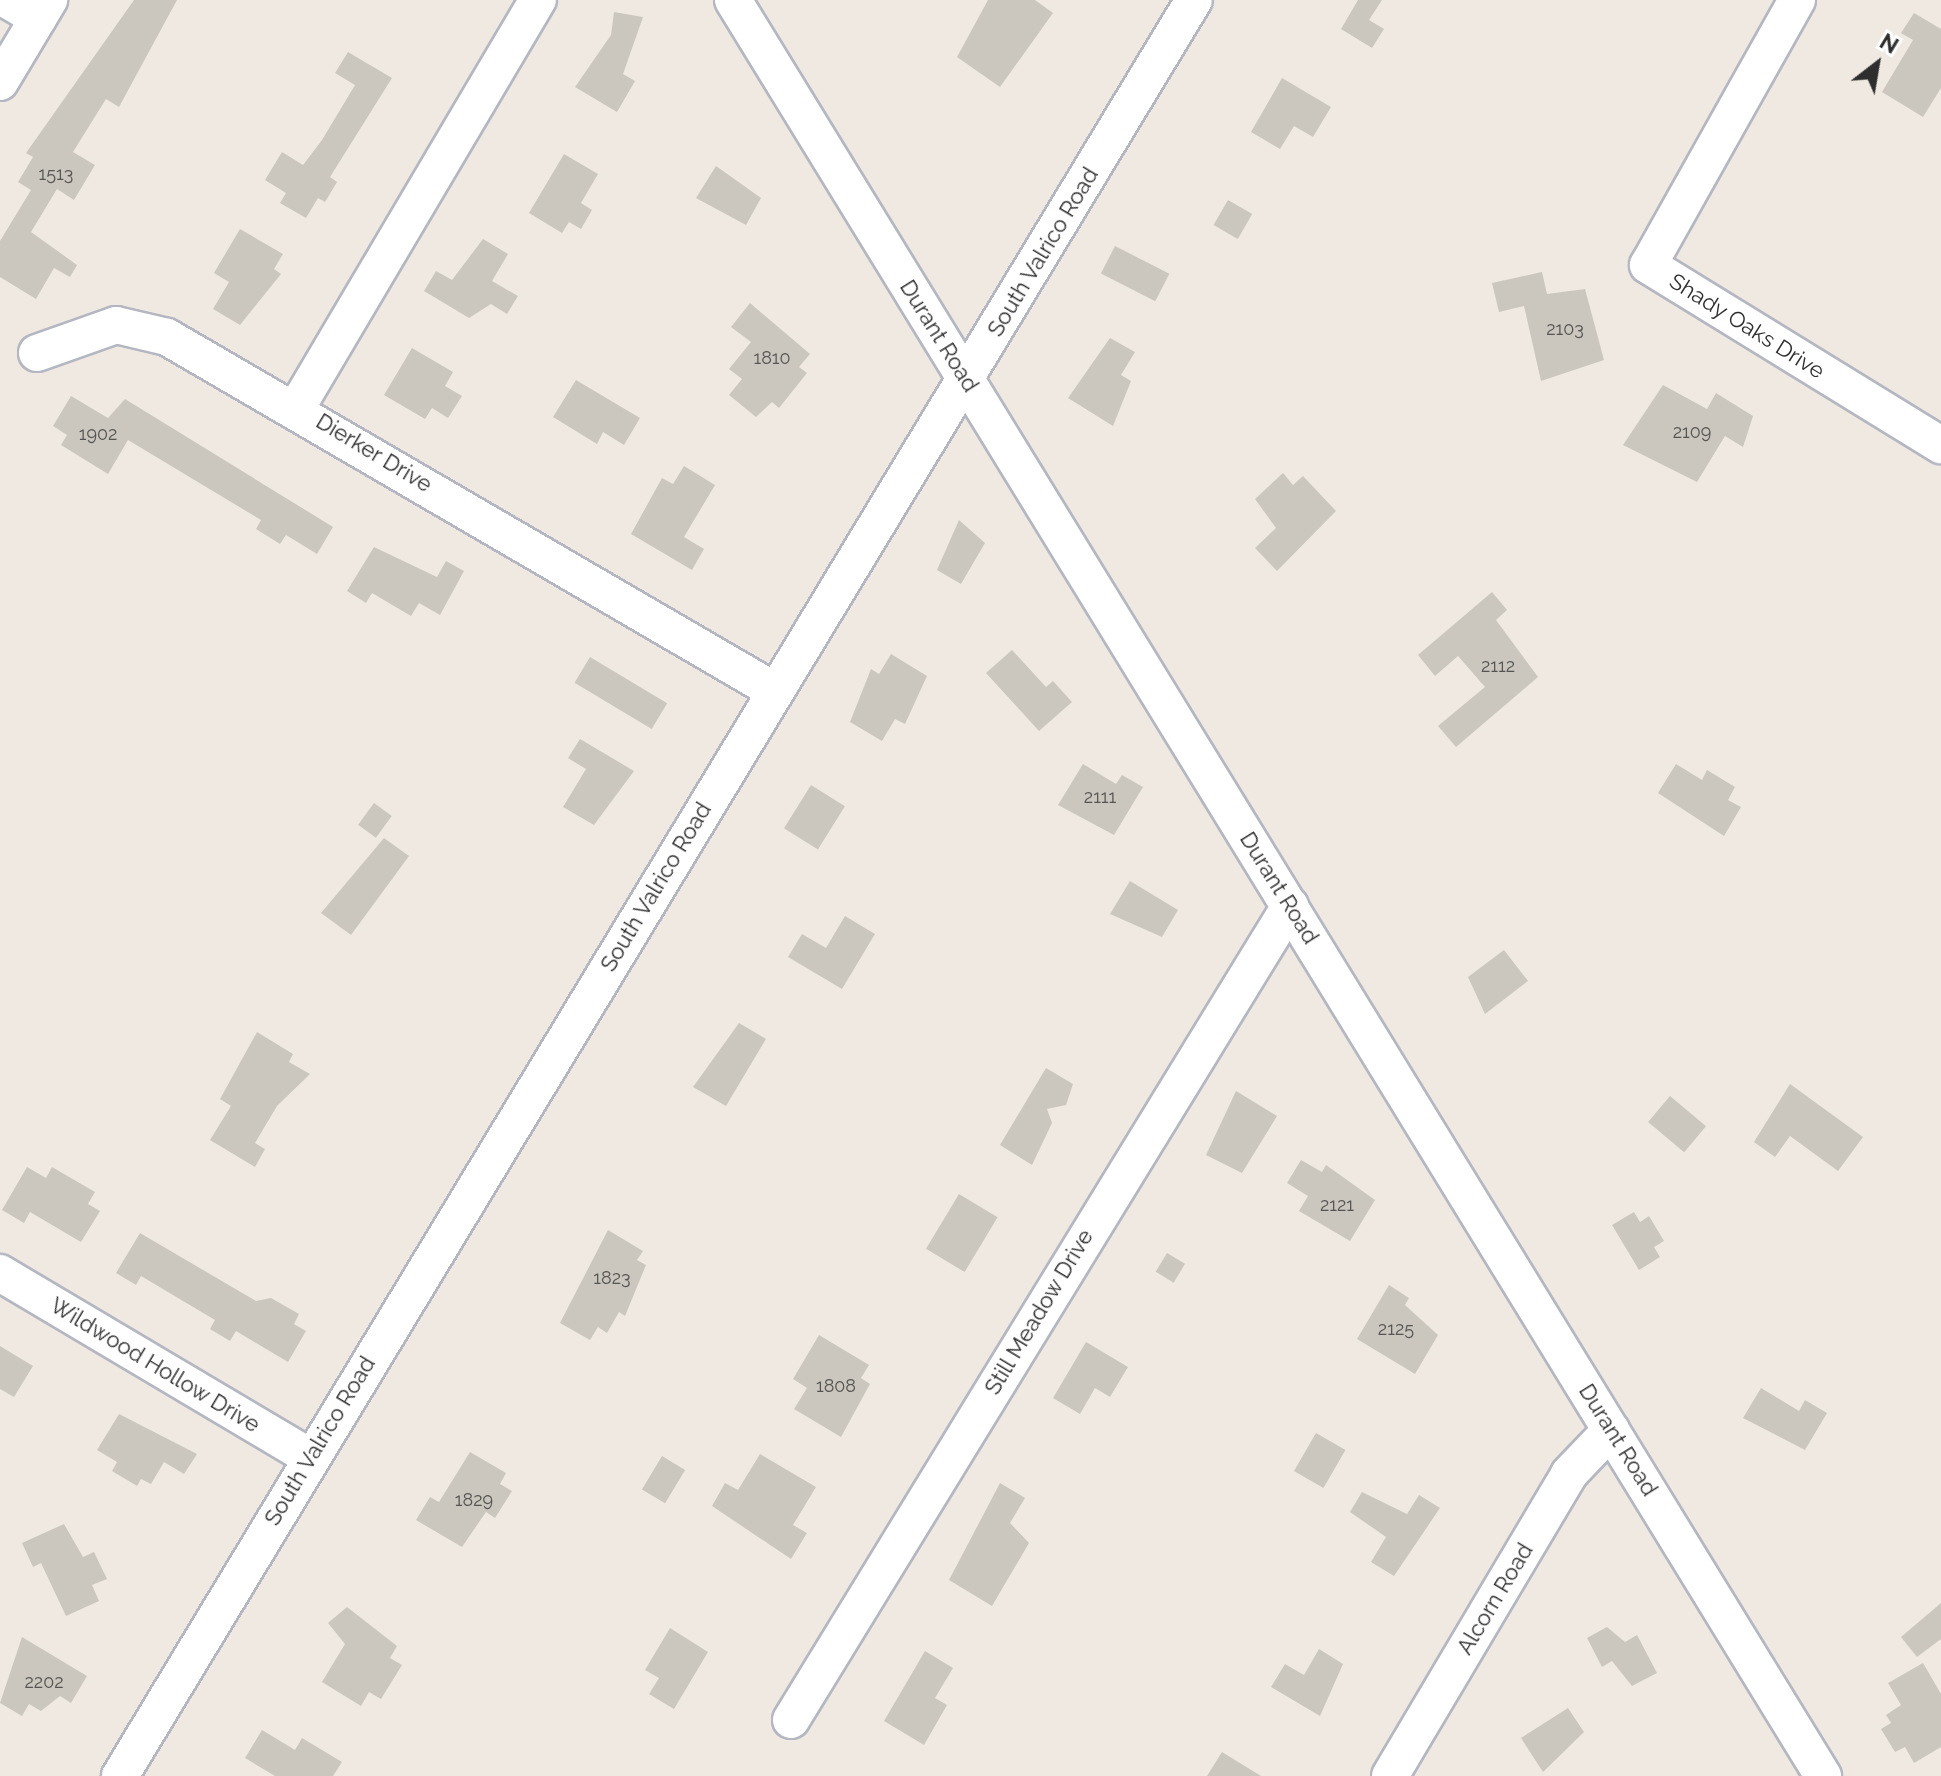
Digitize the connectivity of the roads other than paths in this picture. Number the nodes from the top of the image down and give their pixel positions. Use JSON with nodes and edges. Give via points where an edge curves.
{"nodes":[{"id":1,"x":7,"y":0,"type":"edge"},
{"id":2,"x":538,"y":0,"type":"edge"},
{"id":3,"x":733,"y":0,"type":"edge"},
{"id":4,"x":1194,"y":0,"type":"edge"},
{"id":5,"x":1797,"y":0,"type":"edge"},
{"id":6,"x":44,"y":9,"type":"edge"},
{"id":7,"x":0,"y":82,"type":"edge"},
{"id":8,"x":37,"y":353,"type":"dead end"},
{"id":9,"x":965,"y":378,"type":"junction"},
{"id":10,"x":297,"y":407,"type":"junction"},
{"id":11,"x":1941,"y":445,"type":"edge"},
{"id":12,"x":775,"y":691,"type":"junction"},
{"id":13,"x":1290,"y":906,"type":"junction"},
{"id":14,"x":0,"y":1273,"type":"edge"},
{"id":15,"x":1611,"y":1430,"type":"junction"},
{"id":16,"x":310,"y":1457,"type":"junction"},
{"id":17,"x":791,"y":1720,"type":"dead end"},
{"id":18,"x":120,"y":1776,"type":"edge"},
{"id":19,"x":1390,"y":1776,"type":"edge"},
{"id":20,"x":1823,"y":1776,"type":"edge"}],
"edges":[{"from":1,"to":6,"type":"street"},
{"from":2,"to":10,"type":"street","name":"Dierker Drive"},
{"from":3,"to":9,"type":"street","name":"Durant Road"},
{"from":4,"to":9,"type":"street","name":"South Valrico Road"},
{"from":5,"to":11,"type":"street","name":"Shady Oaks Drive","via":[[1648,265]]},
{"from":6,"to":7,"type":"street"},
{"from":8,"to":10,"type":"street","via":[[116,325],[167,337]]},
{"from":9,"to":12,"type":"street","name":"South Valrico Road"},
{"from":9,"to":13,"type":"street","name":"Durant Road"},
{"from":10,"to":12,"type":"street","name":"Dierker Drive"},
{"from":12,"to":16,"type":"street","name":"South Valrico Road"},
{"from":13,"to":15,"type":"street","name":"Durant Road"},
{"from":13,"to":17,"type":"street","name":"Still Meadow Drive"},
{"from":14,"to":16,"type":"street","name":"Wildwood Hollow Drive"},
{"from":15,"to":19,"type":"street","name":"Alcorn Road","via":[[1569,1474]]},
{"from":15,"to":20,"type":"street","name":"Durant Road"},
{"from":16,"to":18,"type":"street","name":"South Valrico Road"}]}
